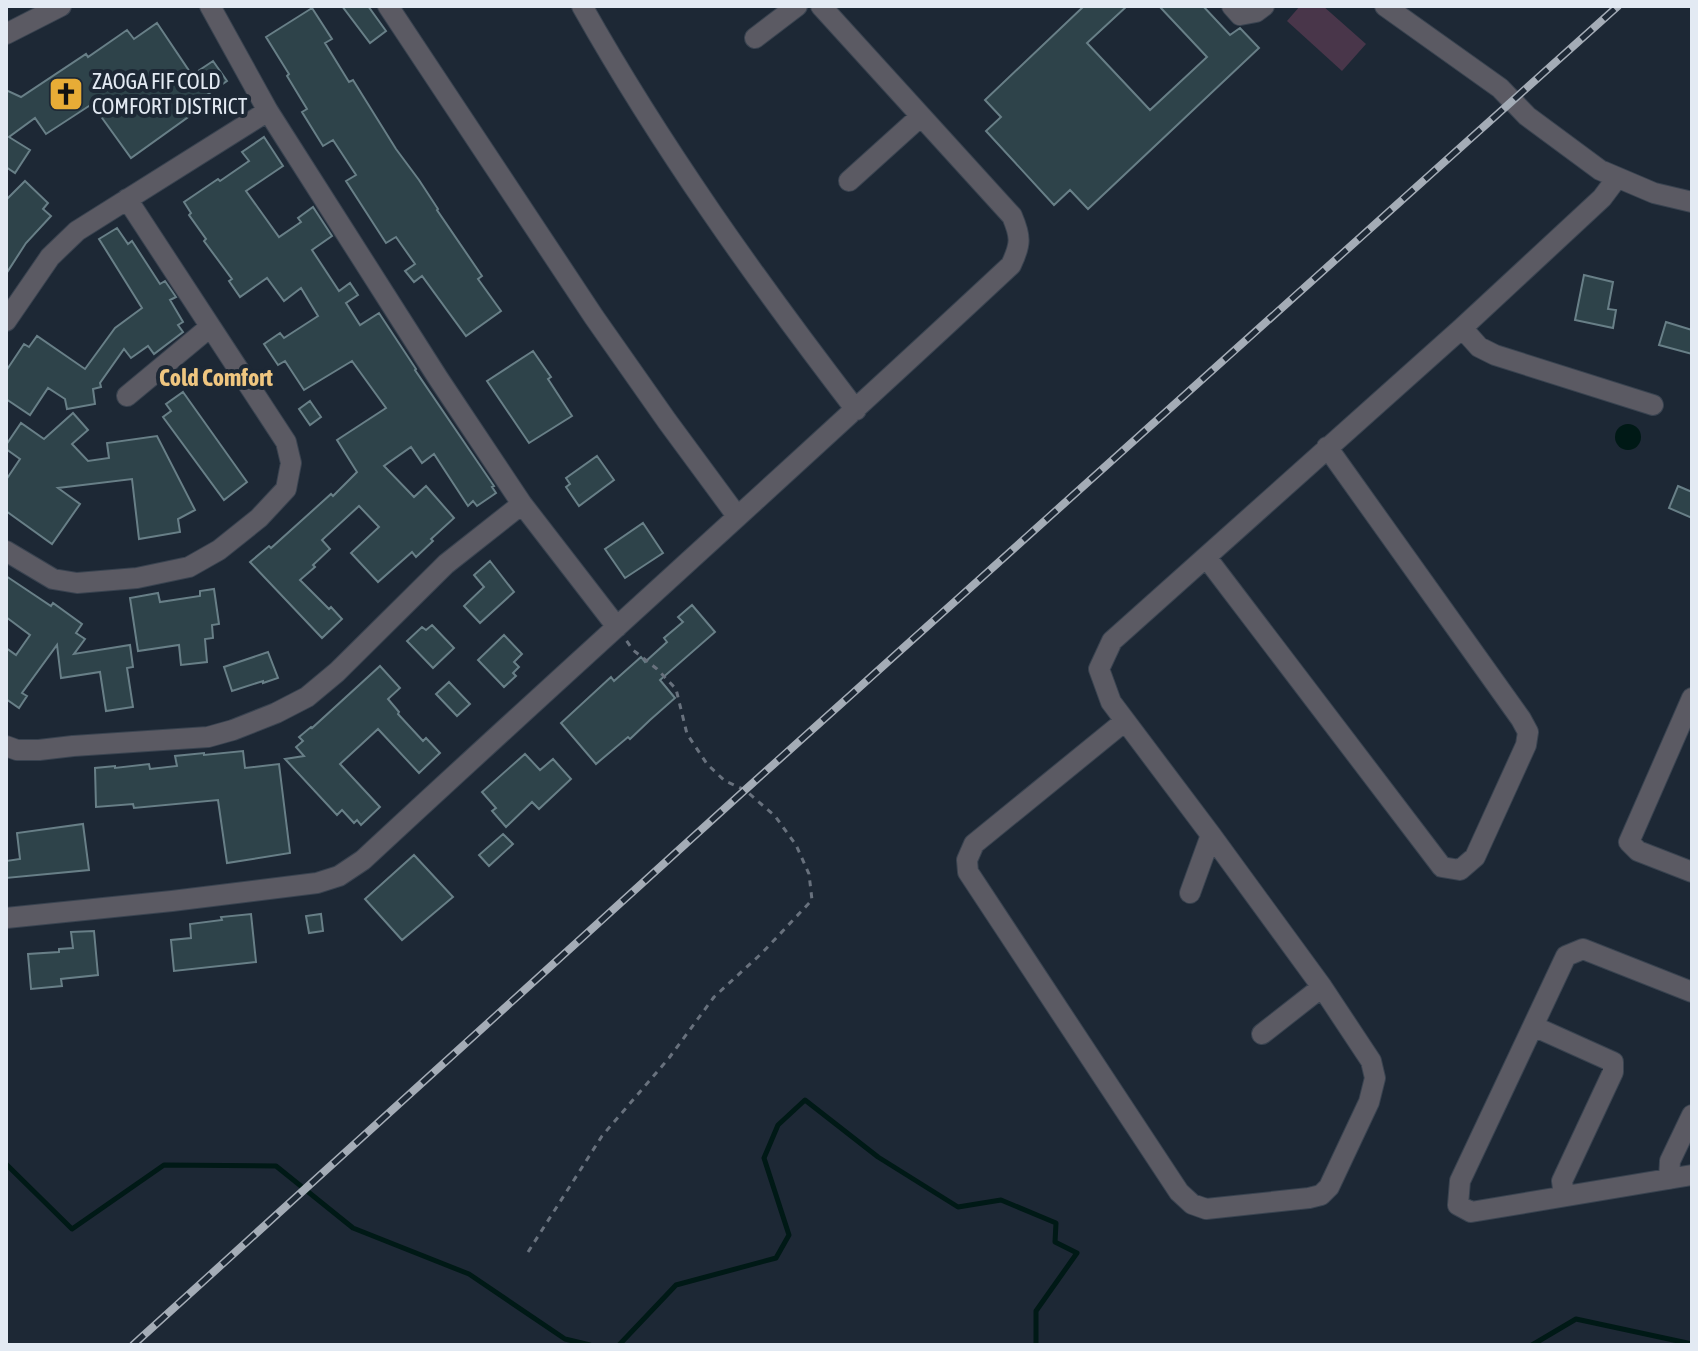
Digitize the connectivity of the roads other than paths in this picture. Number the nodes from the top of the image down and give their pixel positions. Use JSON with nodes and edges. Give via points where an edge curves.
{"nodes":[{"id":1,"x":60,"y":6,"type":"edge"},
{"id":2,"x":210,"y":6,"type":"edge"},
{"id":3,"x":388,"y":6,"type":"edge"},
{"id":4,"x":582,"y":6,"type":"edge"},
{"id":5,"x":797,"y":6,"type":"edge"},
{"id":6,"x":821,"y":6,"type":"edge"},
{"id":7,"x":1232,"y":6,"type":"edge"},
{"id":8,"x":1264,"y":6,"type":"edge"},
{"id":9,"x":1385,"y":6,"type":"edge"},
{"id":10,"x":6,"y":34,"type":"edge"},
{"id":11,"x":755,"y":38,"type":"dead end"},
{"id":12,"x":268,"y":111,"type":"junction"},
{"id":13,"x":921,"y":116,"type":"junction"},
{"id":14,"x":1617,"y":178,"type":"junction"},
{"id":15,"x":849,"y":181,"type":"dead end"},
{"id":16,"x":127,"y":199,"type":"junction"},
{"id":17,"x":1692,"y":202,"type":"edge"},
{"id":18,"x":6,"y":321,"type":"edge"},
{"id":19,"x":210,"y":327,"type":"junction"},
{"id":20,"x":1462,"y":328,"type":"junction"},
{"id":21,"x":127,"y":396,"type":"dead end"},
{"id":22,"x":1653,"y":405,"type":"dead end"},
{"id":23,"x":856,"y":410,"type":"junction"},
{"id":24,"x":1327,"y":447,"type":"junction"},
{"id":25,"x":522,"y":504,"type":"junction"},
{"id":26,"x":737,"y":516,"type":"junction"},
{"id":27,"x":6,"y":551,"type":"edge"},
{"id":28,"x":1206,"y":557,"type":"junction"},
{"id":29,"x":617,"y":627,"type":"junction"},
{"id":30,"x":1692,"y":698,"type":"edge"},
{"id":31,"x":1125,"y":721,"type":"junction"},
{"id":32,"x":6,"y":746,"type":"edge"},
{"id":33,"x":1211,"y":835,"type":"junction"},
{"id":34,"x":1692,"y":872,"type":"edge"},
{"id":35,"x":1190,"y":893,"type":"dead end"},
{"id":36,"x":6,"y":918,"type":"edge"},
{"id":37,"x":1322,"y":987,"type":"junction"},
{"id":38,"x":1692,"y":992,"type":"edge"},
{"id":39,"x":1533,"y":1026,"type":"junction"},
{"id":40,"x":1262,"y":1034,"type":"dead end"},
{"id":41,"x":1692,"y":1115,"type":"edge"},
{"id":42,"x":1692,"y":1175,"type":"edge"},
{"id":43,"x":1669,"y":1179,"type":"junction"},
{"id":44,"x":1564,"y":1196,"type":"junction"}],
"edges":[{"from":1,"to":10,"type":"street"},
{"from":2,"to":12,"type":"street"},
{"from":3,"to":26,"type":"street","via":[[594,317]]},
{"from":4,"to":23,"type":"street","via":[[682,167]]},
{"from":5,"to":11,"type":"street"},
{"from":6,"to":13,"type":"street"},
{"from":7,"to":8,"type":"street","via":[[1240,15]]},
{"from":9,"to":14,"type":"street"},
{"from":12,"to":16,"type":"street"},
{"from":12,"to":25,"type":"street"},
{"from":13,"to":15,"type":"street"},
{"from":13,"to":23,"type":"street","via":[[1012,216],[1019,247],[1011,265]]},
{"from":14,"to":17,"type":"street"},
{"from":14,"to":20,"type":"street"},
{"from":16,"to":18,"type":"street","via":[[63,243]]},
{"from":16,"to":19,"type":"street"},
{"from":19,"to":21,"type":"street"},
{"from":19,"to":27,"type":"street","via":[[286,442],[291,463],[286,489],[259,518],[189,567],[77,583],[53,579]]},
{"from":20,"to":22,"type":"street","via":[[1495,355]]},
{"from":20,"to":24,"type":"street"},
{"from":23,"to":26,"type":"street"},
{"from":24,"to":28,"type":"street"},
{"from":24,"to":28,"type":"street","via":[[1528,732],[1475,857],[1460,870],[1442,867]]},
{"from":25,"to":29,"type":"street"},
{"from":25,"to":32,"type":"street","via":[[446,564],[337,672],[307,697],[276,713],[208,737],[39,750]]},
{"from":26,"to":29,"type":"street"},
{"from":28,"to":31,"type":"street","via":[[1112,641],[1099,669],[1111,702]]},
{"from":29,"to":36,"type":"street","via":[[363,860],[339,876],[317,883]]},
{"from":30,"to":34,"type":"street","via":[[1629,842],[1638,851]]},
{"from":31,"to":33,"type":"street"},
{"from":31,"to":37,"type":"street","via":[[974,844],[968,872],[1179,1192],[1192,1204],[1206,1209],[1309,1198],[1329,1187],[1375,1078],[1371,1061]]},
{"from":33,"to":35,"type":"street"},
{"from":33,"to":37,"type":"street"},
{"from":37,"to":40,"type":"street"},
{"from":38,"to":39,"type":"street","via":[[1583,949],[1566,956]]},
{"from":39,"to":44,"type":"street","via":[[1613,1062],[1562,1181]]},
{"from":39,"to":44,"type":"street","via":[[1460,1181],[1458,1205],[1471,1212]]},
{"from":41,"to":43,"type":"street","via":[[1670,1161]]},
{"from":42,"to":43,"type":"street"},
{"from":43,"to":44,"type":"street"}]}
